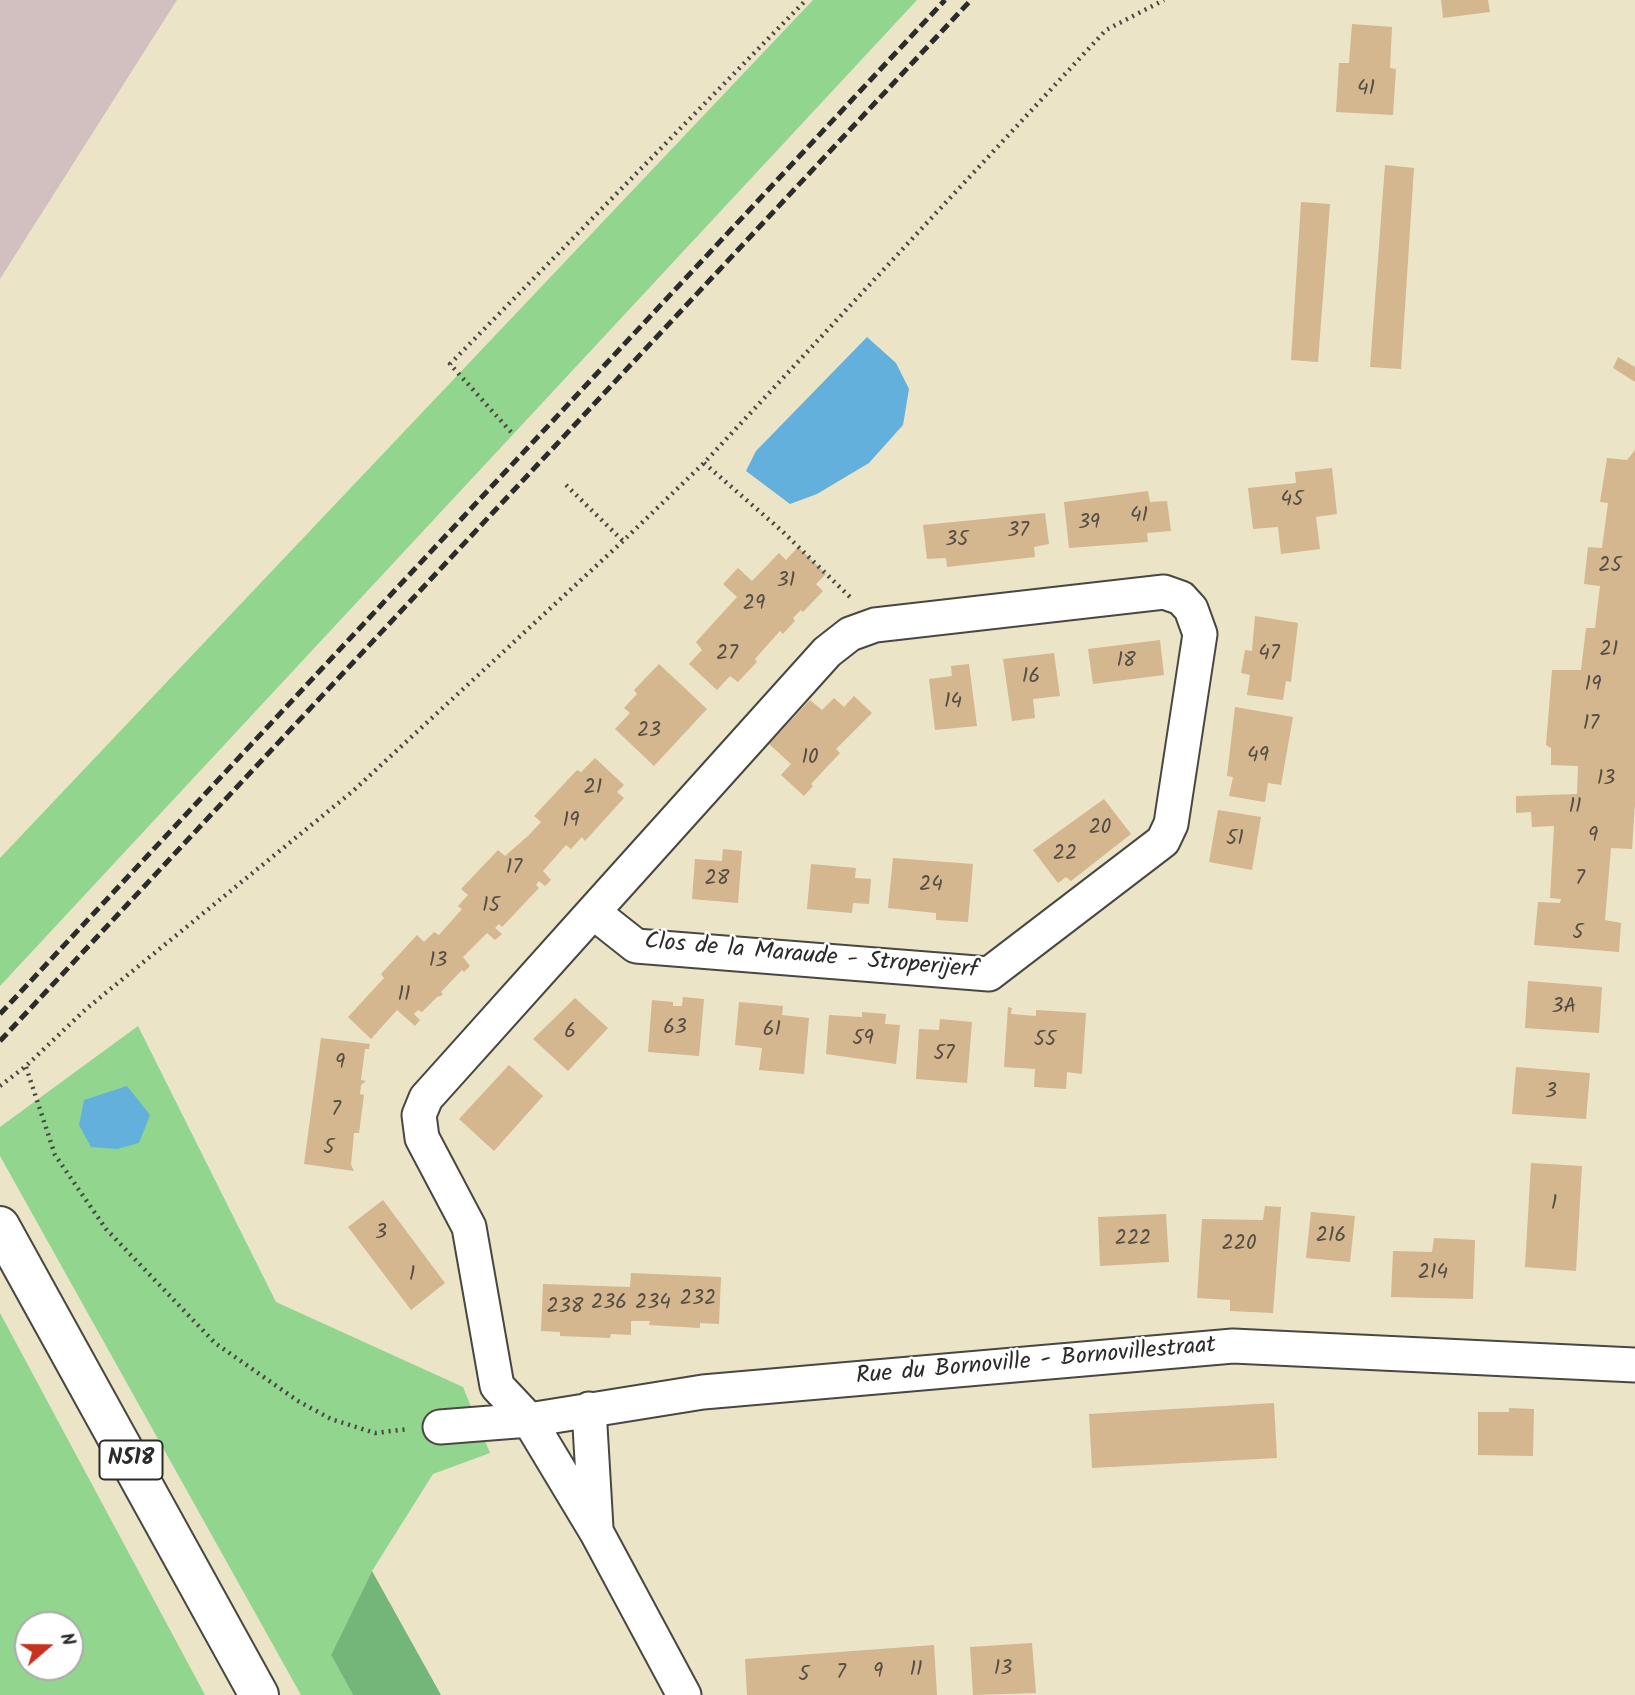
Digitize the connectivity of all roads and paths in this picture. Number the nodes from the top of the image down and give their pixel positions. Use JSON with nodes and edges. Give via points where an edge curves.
{"nodes":[{"id":1,"x":806,"y":0,"type":"edge"},
{"id":2,"x":1164,"y":0,"type":"edge"},
{"id":3,"x":511,"y":432,"type":"dead end"},
{"id":4,"x":704,"y":463,"type":"junction"},
{"id":5,"x":566,"y":485,"type":"dead end"},
{"id":6,"x":623,"y":541,"type":"junction"},
{"id":7,"x":875,"y":625,"type":"junction"},
{"id":8,"x":593,"y":912,"type":"junction"},
{"id":9,"x":26,"y":1066,"type":"junction"},
{"id":10,"x":0,"y":1086,"type":"edge"},
{"id":11,"x":0,"y":1226,"type":"edge"},
{"id":12,"x":1635,"y":1365,"type":"edge"},
{"id":13,"x":589,"y":1409,"type":"junction"},
{"id":14,"x":529,"y":1420,"type":"junction"},
{"id":15,"x":440,"y":1427,"type":"joint"},
{"id":16,"x":597,"y":1534,"type":"junction"},
{"id":17,"x":259,"y":1695,"type":"edge"},
{"id":18,"x":684,"y":1695,"type":"edge"}],
"edges":[{"from":1,"to":3,"type":"path","via":[[450,364]]},
{"from":2,"to":4,"type":"path","via":[[1107,30]]},
{"from":4,"to":6,"type":"path"},
{"from":4,"to":7,"type":"path","via":[[841,587]]},
{"from":5,"to":6,"type":"path"},
{"from":6,"to":9,"type":"path","via":[[353,791],[86,1009]]},
{"from":7,"to":8,"type":"street","name":"Clos de la Maraude - Stroperijerf","via":[[849,634],[827,652]]},
{"from":7,"to":8,"type":"street","name":"Clos de la Maraude - Stroperijerf","via":[[1164,592],[1181,597],[1200,634],[1171,824],[1163,841],[989,974],[636,946]]},
{"from":8,"to":14,"type":"street","name":"Clos de la Maraude - Stroperijerf","via":[[426,1098],[419,1115],[422,1138],[468,1227],[497,1385]]},
{"from":9,"to":10,"type":"path"},
{"from":9,"to":15,"type":"path","via":[[55,1155],[106,1229],[215,1343],[331,1419],[375,1433]]},
{"from":11,"to":17,"type":"highway","number":"N518"},
{"from":12,"to":13,"type":"street","name":"Rue du Bornoville - Bornovillestraat","via":[[1233,1346],[703,1392]]},
{"from":13,"to":14,"type":"street","name":"Rue du Bornoville - Bornovillestraat"},
{"from":13,"to":16,"type":"street"},
{"from":14,"to":15,"type":"street","name":"Rue du Bornoville - Bornovillestraat"},
{"from":14,"to":16,"type":"street","name":"Clos de la Maraude - Stroperijerf"},
{"from":16,"to":18,"type":"street","name":"Clos de la Maraude - Stroperijerf"}]}
